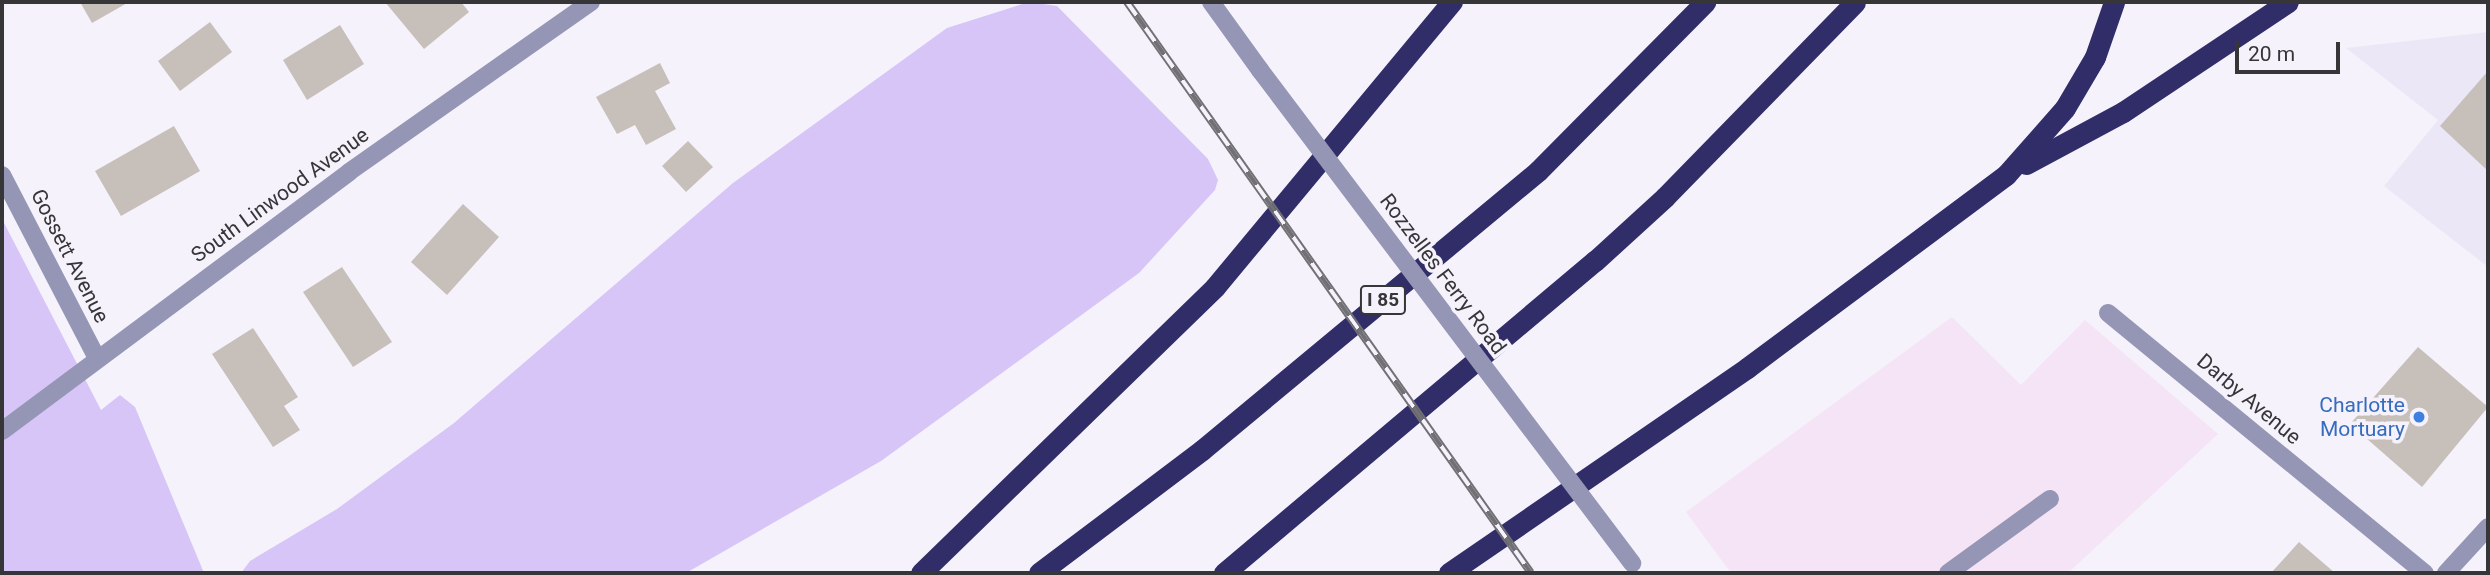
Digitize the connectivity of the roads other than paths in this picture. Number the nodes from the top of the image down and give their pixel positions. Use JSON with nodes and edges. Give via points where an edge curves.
{"nodes":[{"id":1,"x":591,"y":2,"type":"edge"},
{"id":2,"x":1211,"y":2,"type":"edge"},
{"id":3,"x":1452,"y":2,"type":"edge"},
{"id":4,"x":1705,"y":2,"type":"edge"},
{"id":5,"x":1855,"y":2,"type":"edge"},
{"id":6,"x":2114,"y":2,"type":"edge"},
{"id":7,"x":2288,"y":2,"type":"edge"},
{"id":8,"x":2,"y":175,"type":"edge"},
{"id":9,"x":2006,"y":175,"type":"junction"},
{"id":10,"x":2108,"y":313,"type":"dead end"},
{"id":11,"x":97,"y":358,"type":"junction"},
{"id":12,"x":2,"y":431,"type":"edge"},
{"id":13,"x":2050,"y":499,"type":"dead end"},
{"id":14,"x":2488,"y":527,"type":"edge"},
{"id":15,"x":1636,"y":568,"type":"edge"},
{"id":16,"x":921,"y":573,"type":"edge"},
{"id":17,"x":1039,"y":573,"type":"edge"},
{"id":18,"x":1224,"y":573,"type":"edge"},
{"id":19,"x":1449,"y":573,"type":"edge"},
{"id":20,"x":1948,"y":573,"type":"edge"},
{"id":21,"x":2424,"y":573,"type":"edge"},
{"id":22,"x":2446,"y":573,"type":"edge"}],
"edges":[{"from":1,"to":11,"type":"street","name":"South Linwood Avenue"},
{"from":2,"to":15,"type":"street","name":"Rozzelles Ferry Road","bridge":true},
{"from":3,"to":16,"type":"highway","via":[[1215,287]]},
{"from":4,"to":17,"type":"highway","number":"I 85","via":[[1538,171],[1202,450]]},
{"from":5,"to":18,"type":"highway","via":[[1674,188],[1595,261]]},
{"from":6,"to":9,"type":"highway","via":[[2095,57],[2065,108]]},
{"from":7,"to":9,"type":"highway","via":[[2123,112]]},
{"from":8,"to":11,"type":"street","name":"Gossett Avenue"},
{"from":9,"to":19,"type":"highway","via":[[1747,368]]},
{"from":10,"to":21,"type":"street","name":"Darby Avenue"},
{"from":11,"to":12,"type":"street","name":"South Linwood Avenue"},
{"from":13,"to":20,"type":"street"},
{"from":14,"to":22,"type":"street"}]}
